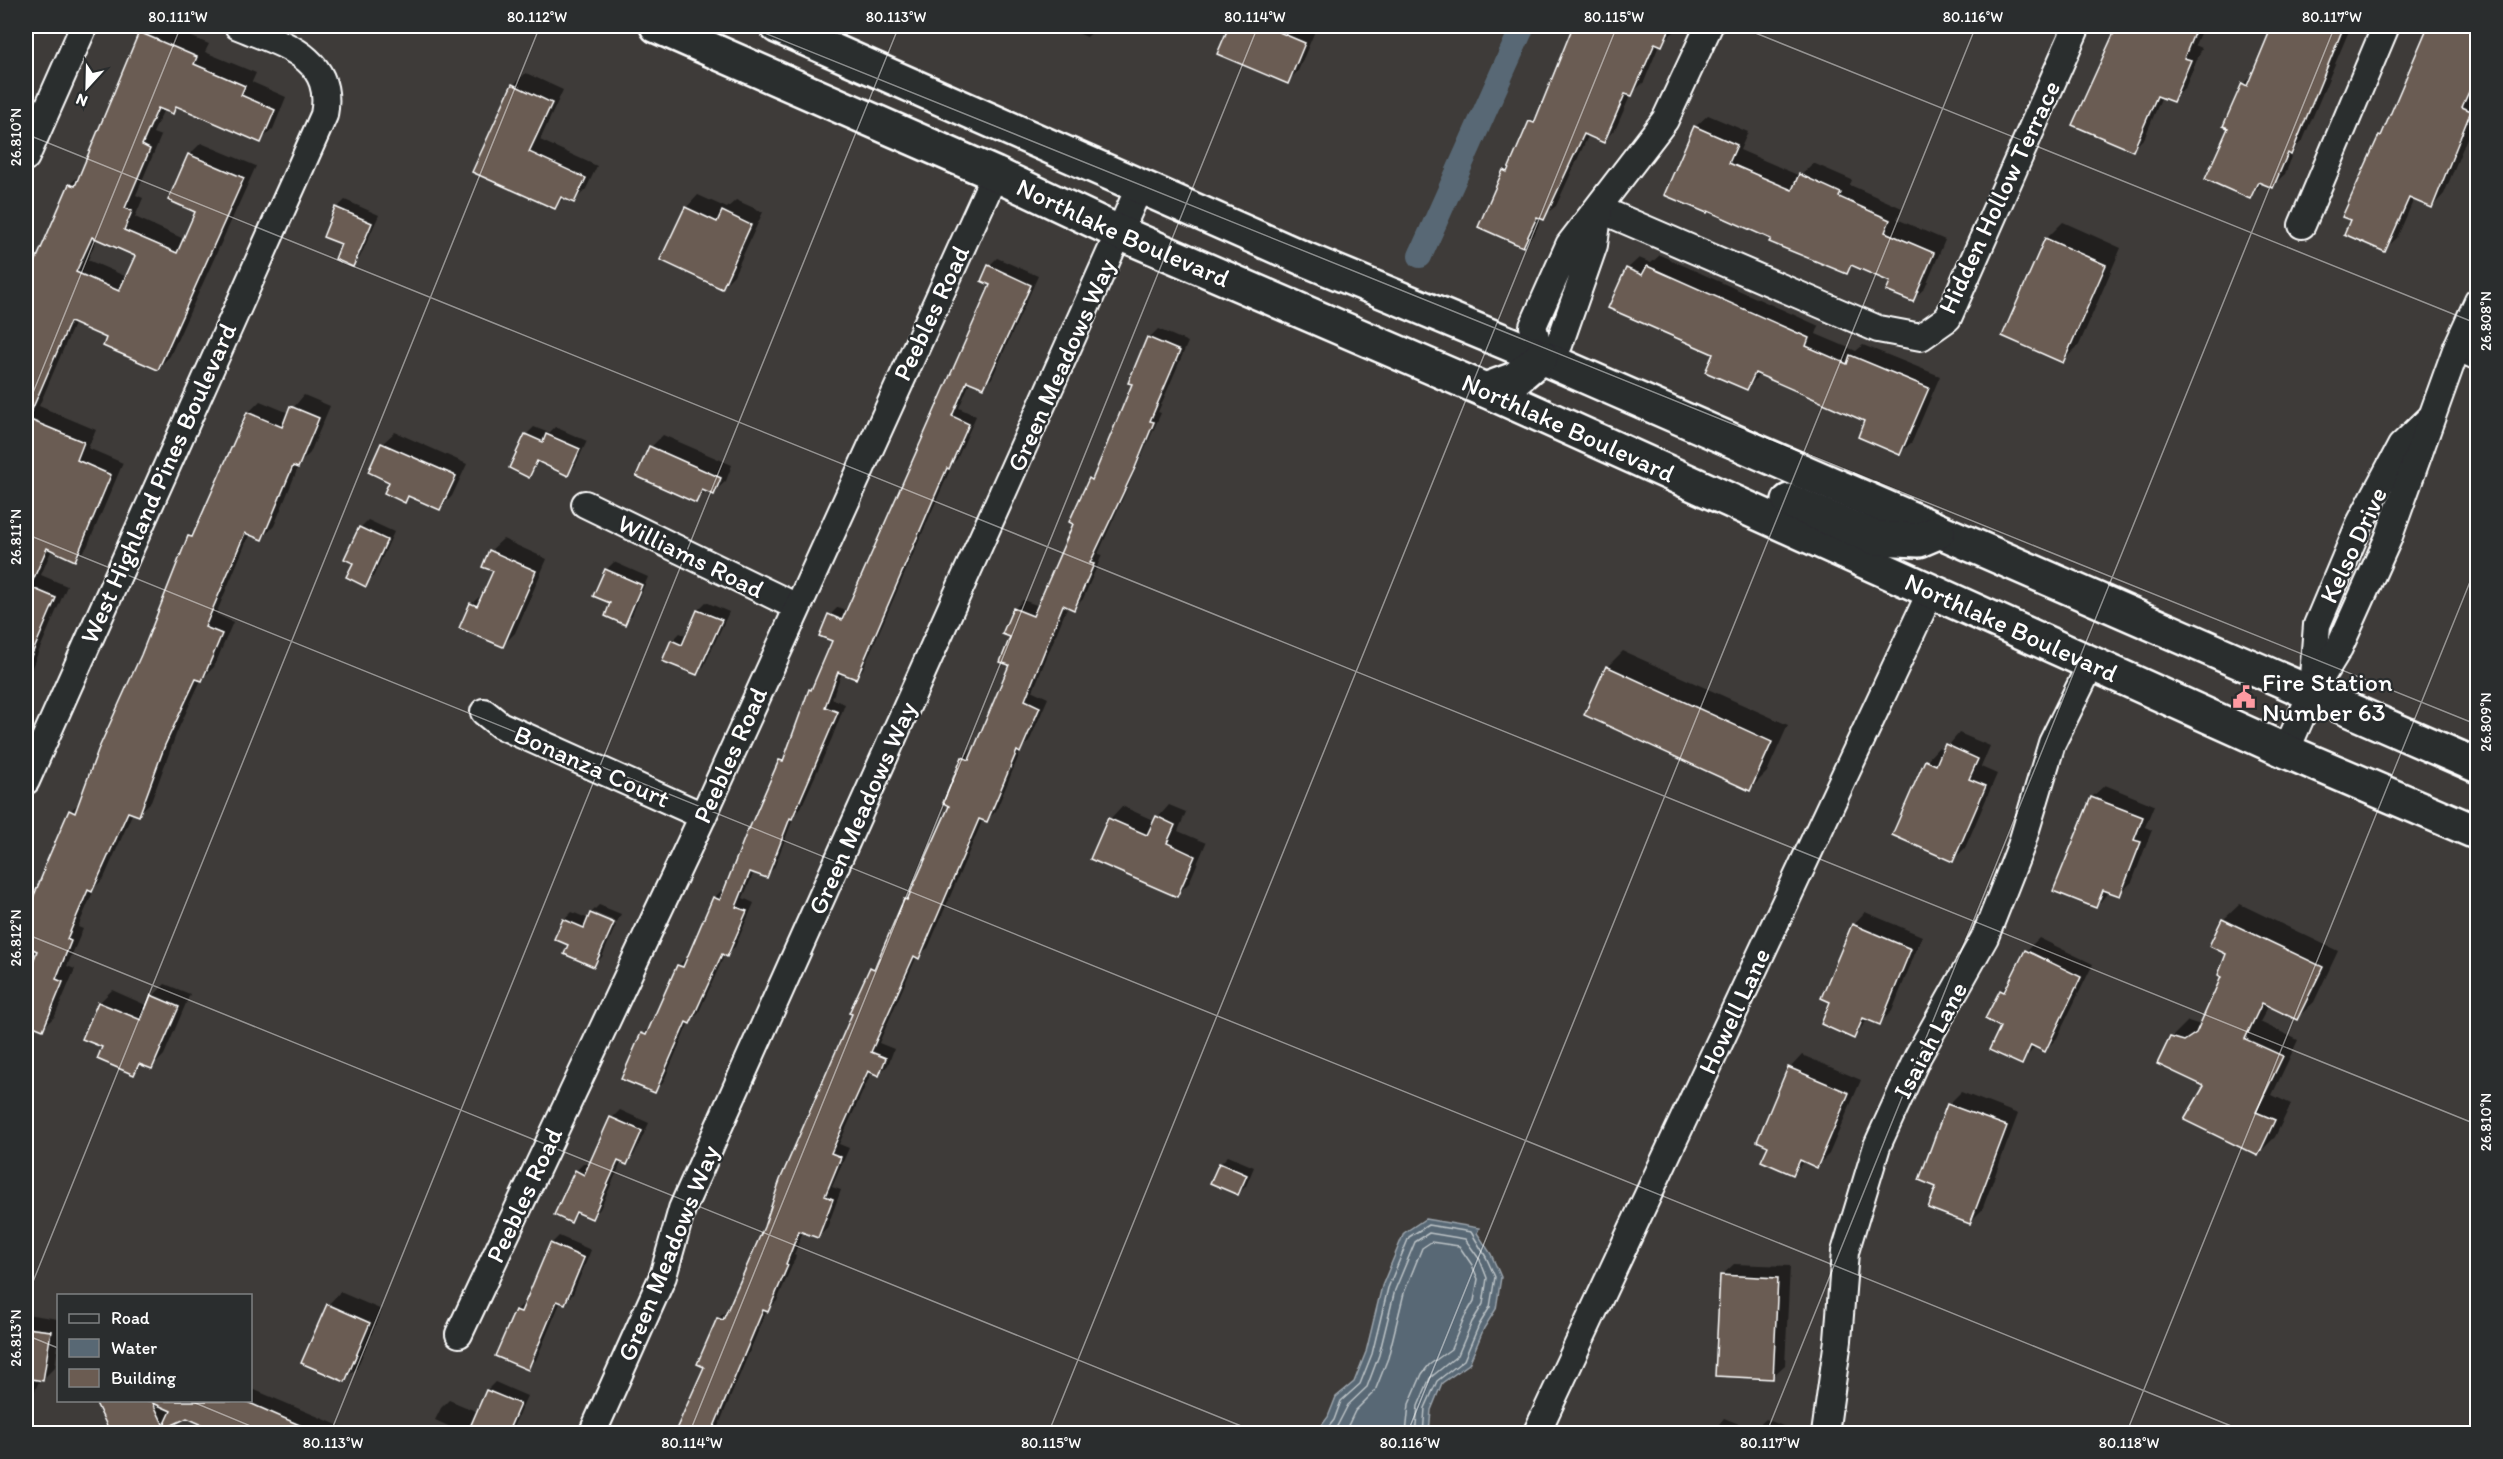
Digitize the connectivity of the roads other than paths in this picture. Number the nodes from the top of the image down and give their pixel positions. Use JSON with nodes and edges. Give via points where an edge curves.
{"nodes":[{"id":1,"x":84,"y":26,"type":"edge"},
{"id":2,"x":238,"y":26,"type":"edge"},
{"id":3,"x":657,"y":26,"type":"edge"},
{"id":4,"x":777,"y":26,"type":"edge"},
{"id":5,"x":1709,"y":26,"type":"edge"},
{"id":6,"x":2077,"y":26,"type":"edge"},
{"id":7,"x":2386,"y":26,"type":"edge"},
{"id":8,"x":26,"y":157,"type":"edge"},
{"id":9,"x":995,"y":174,"type":"junction"},
{"id":10,"x":1140,"y":186,"type":"junction"},
{"id":11,"x":1599,"y":209,"type":"junction"},
{"id":12,"x":2302,"y":225,"type":"dead end"},
{"id":13,"x":1120,"y":232,"type":"junction"},
{"id":14,"x":2478,"y":301,"type":"edge"},
{"id":15,"x":2467,"y":352,"type":"edge"},
{"id":16,"x":1541,"y":357,"type":"junction"},
{"id":17,"x":1485,"y":390,"type":"junction"},
{"id":18,"x":1675,"y":475,"type":"junction"},
{"id":19,"x":585,"y":504,"type":"dead end"},
{"id":20,"x":1938,"y":532,"type":"junction"},
{"id":21,"x":1932,"y":589,"type":"junction"},
{"id":22,"x":797,"y":607,"type":"junction"},
{"id":23,"x":2092,"y":662,"type":"junction"},
{"id":24,"x":2312,"y":692,"type":"junction"},
{"id":25,"x":484,"y":712,"type":"dead end"},
{"id":26,"x":2286,"y":751,"type":"junction"},
{"id":27,"x":2478,"y":766,"type":"edge"},
{"id":28,"x":26,"y":781,"type":"edge"},
{"id":29,"x":703,"y":816,"type":"junction"},
{"id":30,"x":2478,"y":833,"type":"edge"},
{"id":31,"x":459,"y":1334,"type":"dead end"},
{"id":32,"x":592,"y":1434,"type":"edge"},
{"id":33,"x":1536,"y":1434,"type":"edge"},
{"id":34,"x":1825,"y":1434,"type":"edge"}],
"edges":[{"from":1,"to":8,"type":"street"},
{"from":2,"to":28,"type":"street","name":"West Highland Pines Boulevard","via":[[310,61],[324,83],[324,115]]},
{"from":3,"to":9,"type":"main road","name":"Northlake Boulevard"},
{"from":4,"to":10,"type":"main road","name":"Northlake Boulevard"},
{"from":5,"to":11,"type":"street","via":[[1665,120]]},
{"from":6,"to":11,"type":"street","name":"Hidden Hollow Terrace","via":[[1948,318],[1921,337],[1878,330]]},
{"from":7,"to":12,"type":"street"},
{"from":9,"to":13,"type":"main road","name":"Northlake Boulevard"},
{"from":9,"to":22,"type":"street","name":"Peebles Road"},
{"from":10,"to":13,"type":"street","name":"Green Meadows Way"},
{"from":10,"to":16,"type":"main road","name":"Northlake Boulevard"},
{"from":11,"to":16,"type":"street","via":[[1569,245],[1533,326]]},
{"from":13,"to":17,"type":"main road","name":"Northlake Boulevard"},
{"from":13,"to":32,"type":"street","name":"Green Meadows Way","via":[[682,1209],[663,1276]]},
{"from":14,"to":15,"type":"street","name":"Kelso Drive"},
{"from":15,"to":24,"type":"street","name":"Kelso Drive","via":[[2432,416],[2402,446],[2360,523],[2317,625]]},
{"from":16,"to":17,"type":"main road","via":[[1515,379]]},
{"from":16,"to":20,"type":"main road","name":"Northlake Boulevard"},
{"from":17,"to":18,"type":"main road","name":"Northlake Boulevard"},
{"from":18,"to":20,"type":"main road","via":[[1708,473],[1875,538],[1919,540]]},
{"from":18,"to":21,"type":"main road","name":"Northlake Boulevard"},
{"from":19,"to":22,"type":"street","name":"Williams Road"},
{"from":20,"to":24,"type":"main road","name":"Northlake Boulevard"},
{"from":21,"to":23,"type":"main road","name":"Northlake Boulevard"},
{"from":21,"to":33,"type":"street","name":"Howell Lane"},
{"from":22,"to":29,"type":"street","name":"Peebles Road"},
{"from":23,"to":26,"type":"main road","name":"Northlake Boulevard"},
{"from":23,"to":34,"type":"street","name":"Isaiah Lane","via":[[2052,743],[2021,846],[1985,937],[1918,1056],[1877,1146],[1845,1252]]},
{"from":24,"to":26,"type":"street","name":"Kelso Drive"},
{"from":24,"to":27,"type":"main road","name":"Northlake Boulevard"},
{"from":25,"to":29,"type":"street","name":"Bonanza Court","via":[[500,725]]},
{"from":26,"to":30,"type":"main road","name":"Northlake Boulevard"},
{"from":29,"to":31,"type":"street","name":"Peebles Road"}]}
